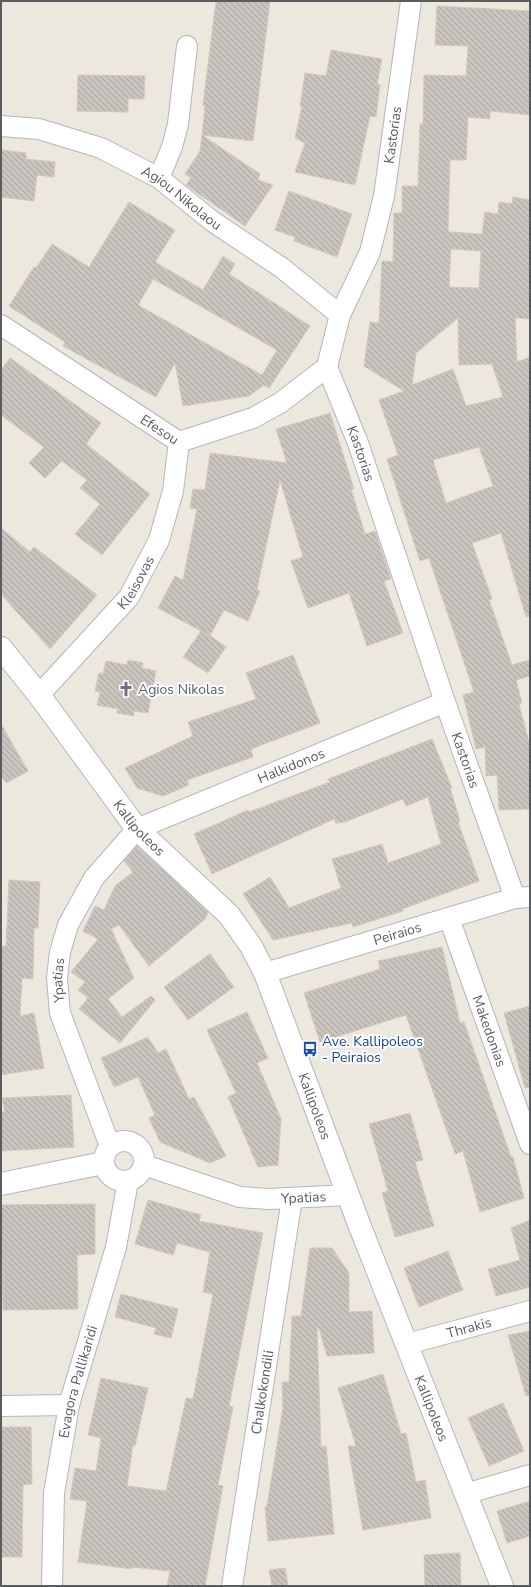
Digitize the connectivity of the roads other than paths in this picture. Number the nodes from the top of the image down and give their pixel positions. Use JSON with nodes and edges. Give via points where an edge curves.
{"nodes":[{"id":1,"x":411,"y":1,"type":"edge"},
{"id":2,"x":187,"y":46,"type":"dead end"},
{"id":3,"x":1,"y":126,"type":"edge"},
{"id":4,"x":159,"y":178,"type":"junction"},
{"id":5,"x":340,"y":315,"type":"junction"},
{"id":6,"x":1,"y":324,"type":"edge"},
{"id":7,"x":327,"y":368,"type":"junction"},
{"id":8,"x":179,"y":442,"type":"junction"},
{"id":9,"x":1,"y":648,"type":"edge"},
{"id":10,"x":39,"y":695,"type":"junction"},
{"id":11,"x":445,"y":702,"type":"junction"},
{"id":12,"x":136,"y":829,"type":"junction"},
{"id":13,"x":523,"y":898,"type":"edge"},
{"id":14,"x":449,"y":918,"type":"junction"},
{"id":15,"x":265,"y":974,"type":"junction"},
{"id":16,"x":530,"y":1144,"type":"edge"},
{"id":17,"x":107,"y":1154,"type":"junction"},
{"id":18,"x":144,"y":1165,"type":"junction"},
{"id":19,"x":128,"y":1181,"type":"junction"},
{"id":20,"x":1,"y":1184,"type":"edge"},
{"id":21,"x":348,"y":1195,"type":"junction"},
{"id":22,"x":292,"y":1198,"type":"junction"},
{"id":23,"x":530,"y":1311,"type":"edge"},
{"id":24,"x":407,"y":1344,"type":"junction"},
{"id":25,"x":69,"y":1405,"type":"junction"},
{"id":26,"x":1,"y":1406,"type":"edge"},
{"id":27,"x":530,"y":1475,"type":"edge"},
{"id":28,"x":465,"y":1494,"type":"junction"},
{"id":29,"x":52,"y":1586,"type":"edge"},
{"id":30,"x":232,"y":1586,"type":"edge"},
{"id":31,"x":502,"y":1586,"type":"edge"}],
"edges":[{"from":1,"to":5,"type":"street","name":"Kastorias","via":[[384,196],[370,252]]},
{"from":2,"to":4,"type":"street","via":[[178,124]]},
{"from":3,"to":4,"type":"street","name":"Agiou Nikolaou","via":[[39,129],[101,148]]},
{"from":4,"to":5,"type":"street","name":"Agiou Nikolaou","via":[[212,221],[282,268]]},
{"from":5,"to":7,"type":"street","name":"Kastorias"},
{"from":6,"to":8,"type":"street","name":"Efesou"},
{"from":7,"to":8,"type":"street","name":"Efesou","via":[[280,403],[253,418]]},
{"from":7,"to":11,"type":"street","name":"Kastorias","via":[[358,443]]},
{"from":8,"to":10,"type":"street","name":"Kleisovas","via":[[173,491],[159,540],[129,597]]},
{"from":9,"to":10,"type":"main road","name":"Kallipoleos"},
{"from":10,"to":12,"type":"main road","name":"Kallipoleos"},
{"from":11,"to":12,"type":"street","name":"Halkidonos"},
{"from":11,"to":13,"type":"street","name":"Kastorias"},
{"from":12,"to":15,"type":"main road","name":"Kallipoleos","via":[[229,915],[251,946]]},
{"from":12,"to":17,"type":"street","name":"Ypatias","via":[[94,878],[68,926],[60,952],[57,978],[60,1013]]},
{"from":13,"to":14,"type":"street","name":"Peiraios"},
{"from":14,"to":15,"type":"street","name":"Peiraios"},
{"from":14,"to":16,"type":"street","name":"Makedonias"},
{"from":15,"to":21,"type":"main road","name":"Kallipoleos"},
{"from":17,"to":18,"type":"street","via":[[122,1141],[134,1144],[142,1153]]},
{"from":17,"to":19,"type":"street","via":[[105,1169],[114,1180]]},
{"from":17,"to":20,"type":"main road"},
{"from":18,"to":19,"type":"street","via":[[138,1176]]},
{"from":18,"to":22,"type":"street","name":"Ypatias","via":[[240,1197]]},
{"from":19,"to":25,"type":"street","name":"Evagora Pallikaridi","via":[[116,1247]]},
{"from":21,"to":22,"type":"street","name":"Ypatias"},
{"from":21,"to":24,"type":"main road","name":"Kallipoleos"},
{"from":22,"to":30,"type":"street","name":"Chalkokondili"},
{"from":23,"to":24,"type":"street","name":"Thrakis"},
{"from":24,"to":28,"type":"main road","name":"Kallipoleos"},
{"from":25,"to":26,"type":"street"},
{"from":25,"to":29,"type":"street","name":"Evagora Pallikaridi","via":[[54,1493]]},
{"from":27,"to":28,"type":"street"},
{"from":28,"to":31,"type":"main road","name":"Kallipoleos"}]}
